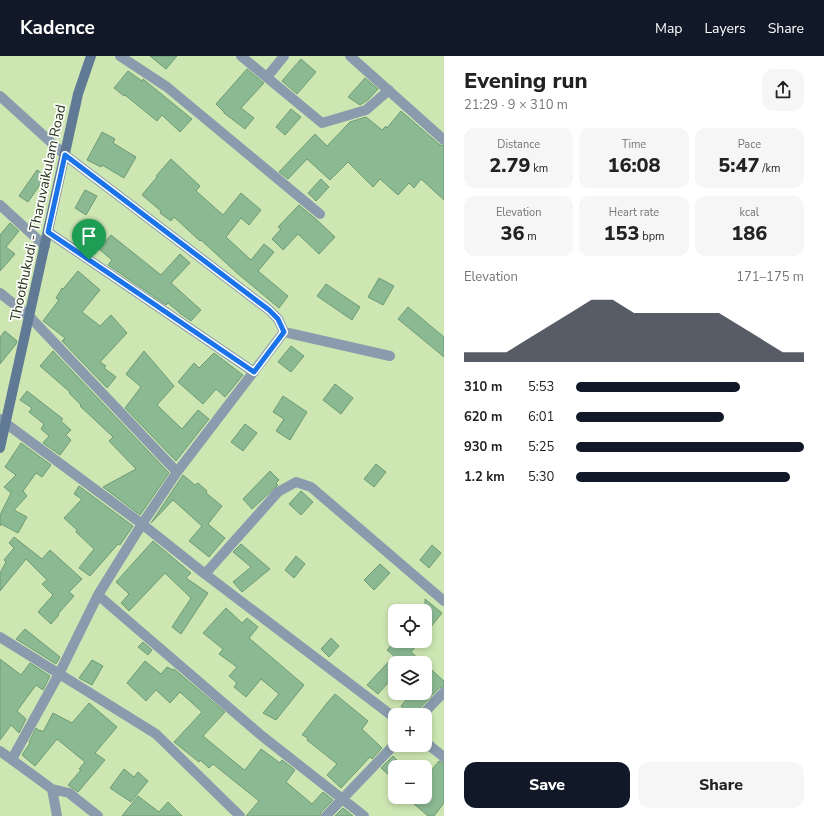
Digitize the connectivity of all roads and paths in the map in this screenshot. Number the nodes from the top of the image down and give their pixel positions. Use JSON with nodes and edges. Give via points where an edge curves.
{"nodes":[{"id":1,"x":91,"y":56,"type":"edge"},
{"id":2,"x":120,"y":56,"type":"edge"},
{"id":3,"x":241,"y":56,"type":"edge"},
{"id":4,"x":284,"y":56,"type":"edge"},
{"id":5,"x":350,"y":56,"type":"edge"},
{"id":6,"x":266,"y":77,"type":"junction"},
{"id":7,"x":389,"y":90,"type":"junction"},
{"id":8,"x":0,"y":96,"type":"edge"},
{"id":9,"x":444,"y":140,"type":"edge"},
{"id":10,"x":65,"y":155,"type":"junction"},
{"id":11,"x":0,"y":205,"type":"edge"},
{"id":12,"x":320,"y":214,"type":"dead end"},
{"id":13,"x":48,"y":232,"type":"junction"},
{"id":14,"x":45,"y":246,"type":"junction"},
{"id":15,"x":0,"y":293,"type":"edge"},
{"id":16,"x":29,"y":316,"type":"junction"},
{"id":17,"x":284,"y":332,"type":"junction"},
{"id":18,"x":390,"y":356,"type":"dead end"},
{"id":19,"x":254,"y":372,"type":"junction"},
{"id":20,"x":3,"y":421,"type":"edge"},
{"id":21,"x":0,"y":448,"type":"edge"},
{"id":22,"x":177,"y":472,"type":"junction"},
{"id":23,"x":142,"y":524,"type":"junction"},
{"id":24,"x":205,"y":574,"type":"junction"},
{"id":25,"x":98,"y":595,"type":"junction"},
{"id":26,"x":444,"y":601,"type":"edge"},
{"id":27,"x":0,"y":637,"type":"edge"},
{"id":28,"x":59,"y":674,"type":"junction"},
{"id":29,"x":444,"y":692,"type":"edge"},
{"id":30,"x":429,"y":708,"type":"edge"},
{"id":31,"x":388,"y":713,"type":"edge"},
{"id":32,"x":432,"y":748,"type":"edge"},
{"id":33,"x":0,"y":751,"type":"edge"},
{"id":34,"x":388,"y":751,"type":"edge"},
{"id":35,"x":444,"y":757,"type":"edge"},
{"id":36,"x":12,"y":759,"type":"junction"},
{"id":37,"x":52,"y":789,"type":"junction"},
{"id":38,"x":342,"y":799,"type":"junction"},
{"id":39,"x":58,"y":816,"type":"edge"},
{"id":40,"x":98,"y":816,"type":"edge"},
{"id":41,"x":240,"y":816,"type":"edge"},
{"id":42,"x":326,"y":816,"type":"edge"},
{"id":43,"x":364,"y":816,"type":"edge"}],
"edges":[{"from":1,"to":10,"type":"main road","name":"Thoothukudi - Tharuvaikulam Road","via":[[78,94]]},
{"from":2,"to":12,"type":"street","via":[[167,87]]},
{"from":3,"to":6,"type":"street"},
{"from":4,"to":6,"type":"street"},
{"from":5,"to":7,"type":"street"},
{"from":6,"to":7,"type":"street","via":[[322,123],[366,110]]},
{"from":7,"to":9,"type":"street"},
{"from":8,"to":10,"type":"street"},
{"from":10,"to":13,"type":"main road","name":"Thoothukudi - Tharuvaikulam Road"},
{"from":10,"to":17,"type":"street","via":[[269,310],[278,319]]},
{"from":11,"to":14,"type":"street"},
{"from":13,"to":14,"type":"main road","name":"Thoothukudi - Tharuvaikulam Road"},
{"from":13,"to":19,"type":"street"},
{"from":14,"to":16,"type":"main road","name":"Thoothukudi - Tharuvaikulam Road"},
{"from":15,"to":16,"type":"street"},
{"from":16,"to":20,"type":"main road","name":"Thoothukudi - Tharuvaikulam Road"},
{"from":16,"to":22,"type":"street"},
{"from":17,"to":18,"type":"street"},
{"from":17,"to":19,"type":"street"},
{"from":19,"to":22,"type":"street"},
{"from":20,"to":21,"type":"main road","name":"Thoothukudi - Tharuvaikulam Road"},
{"from":20,"to":23,"type":"street"},
{"from":22,"to":23,"type":"street"},
{"from":23,"to":24,"type":"street"},
{"from":23,"to":25,"type":"street"},
{"from":24,"to":26,"type":"street","via":[[278,492],[296,482],[311,487]]},
{"from":24,"to":31,"type":"street"},
{"from":25,"to":28,"type":"street"},
{"from":25,"to":38,"type":"street","via":[[262,736]]},
{"from":27,"to":28,"type":"street"},
{"from":28,"to":36,"type":"street"},
{"from":28,"to":41,"type":"street","via":[[156,734]]},
{"from":29,"to":30,"type":"street"},
{"from":32,"to":35,"type":"street"},
{"from":33,"to":36,"type":"street"},
{"from":34,"to":38,"type":"street"},
{"from":36,"to":37,"type":"street"},
{"from":37,"to":39,"type":"street"},
{"from":37,"to":40,"type":"street","via":[[69,793]]},
{"from":38,"to":42,"type":"street"},
{"from":38,"to":43,"type":"street"}]}
